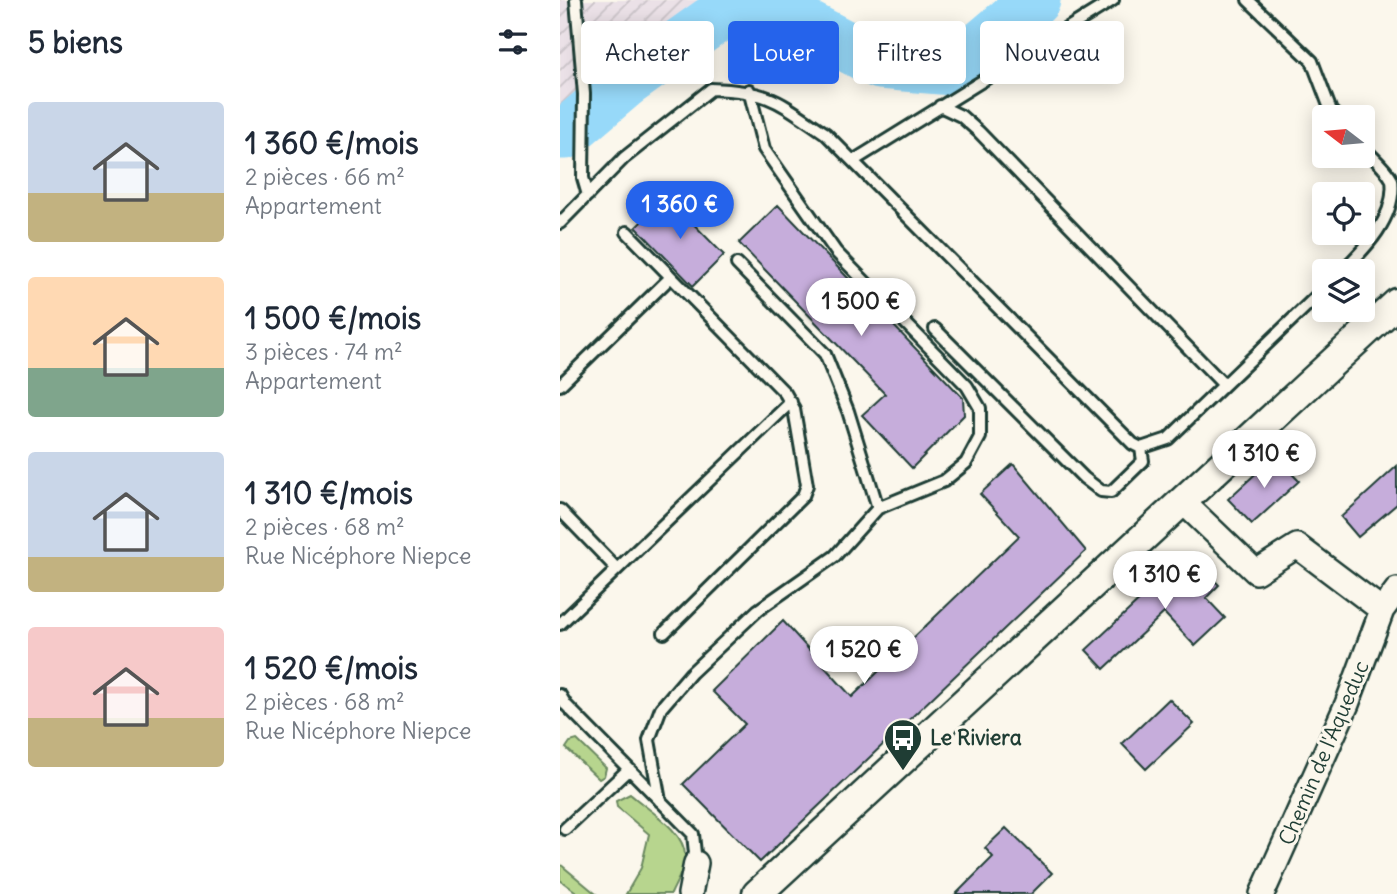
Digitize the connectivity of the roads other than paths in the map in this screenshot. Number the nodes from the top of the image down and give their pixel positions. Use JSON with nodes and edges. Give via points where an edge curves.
{"nodes":[{"id":1,"x":576,"y":0,"type":"edge"},
{"id":2,"x":1112,"y":0,"type":"edge"},
{"id":3,"x":1248,"y":0,"type":"edge"},
{"id":4,"x":749,"y":90,"type":"junction"},
{"id":5,"x":1329,"y":105,"type":"edge"},
{"id":6,"x":940,"y":106,"type":"junction"},
{"id":7,"x":853,"y":161,"type":"junction"},
{"id":8,"x":1376,"y":162,"type":"edge"},
{"id":9,"x":588,"y":195,"type":"junction"},
{"id":10,"x":560,"y":223,"type":"edge"},
{"id":11,"x":627,"y":232,"type":"dead end"},
{"id":12,"x":1355,"y":259,"type":"edge"},
{"id":13,"x":737,"y":264,"type":"dead end"},
{"id":14,"x":671,"y":277,"type":"junction"},
{"id":15,"x":1312,"y":300,"type":"edge"},
{"id":16,"x":1397,"y":303,"type":"edge"},
{"id":17,"x":935,"y":329,"type":"dead end"},
{"id":18,"x":560,"y":385,"type":"edge"},
{"id":19,"x":1224,"y":385,"type":"junction"},
{"id":20,"x":790,"y":402,"type":"junction"},
{"id":21,"x":1142,"y":448,"type":"junction"},
{"id":22,"x":1183,"y":502,"type":"junction"},
{"id":23,"x":878,"y":508,"type":"junction"},
{"id":24,"x":560,"y":510,"type":"edge"},
{"id":25,"x":618,"y":569,"type":"junction"},
{"id":26,"x":1397,"y":590,"type":"edge"},
{"id":27,"x":1382,"y":610,"type":"junction"},
{"id":28,"x":560,"y":624,"type":"edge"},
{"id":29,"x":664,"y":633,"type":"dead end"},
{"id":30,"x":560,"y":695,"type":"edge"},
{"id":31,"x":629,"y":769,"type":"junction"},
{"id":32,"x":660,"y":801,"type":"junction"},
{"id":33,"x":565,"y":829,"type":"dead end"},
{"id":34,"x":696,"y":863,"type":"joint"},
{"id":35,"x":690,"y":894,"type":"edge"},
{"id":36,"x":757,"y":894,"type":"edge"},
{"id":37,"x":1262,"y":894,"type":"edge"}],
"edges":[{"from":1,"to":9,"type":"lane","via":[[584,94],[583,178]]},
{"from":2,"to":6,"type":"lane"},
{"from":3,"to":5,"type":"lane","via":[[1311,61]]},
{"from":4,"to":7,"type":"lane","via":[[785,106],[825,133]]},
{"from":4,"to":9,"type":"lane","via":[[711,89],[624,158]]},
{"from":4,"to":23,"type":"lane","via":[[764,149],[836,252],[968,386],[980,408],[980,437],[966,463],[944,481]]},
{"from":6,"to":7,"type":"lane"},
{"from":6,"to":19,"type":"lane","via":[[979,132]]},
{"from":7,"to":21,"type":"lane","via":[[1133,444]]},
{"from":8,"to":12,"type":"lane","via":[[1393,182],[1391,219]]},
{"from":9,"to":10,"type":"lane"},
{"from":11,"to":14,"type":"lane"},
{"from":13,"to":23,"type":"lane","via":[[825,354]]},
{"from":14,"to":18,"type":"lane"},
{"from":14,"to":20,"type":"lane"},
{"from":15,"to":19,"type":"lane"},
{"from":16,"to":22,"type":"street"},
{"from":17,"to":21,"type":"lane","via":[[1101,491],[1111,492],[1143,461]]},
{"from":19,"to":21,"type":"lane","via":[[1168,439]]},
{"from":20,"to":25,"type":"lane"},
{"from":20,"to":29,"type":"lane","via":[[807,485],[803,496]]},
{"from":22,"to":27,"type":"street","via":[[1256,572],[1297,546]]},
{"from":22,"to":36,"type":"street"},
{"from":23,"to":32,"type":"lane","via":[[835,555],[758,610],[661,708],[649,740]]},
{"from":24,"to":25,"type":"lane"},
{"from":25,"to":28,"type":"lane"},
{"from":26,"to":27,"type":"street","name":"Chemin de l'Aqueduc"},
{"from":27,"to":37,"type":"street","name":"Chemin de l'Aqueduc","via":[[1347,704]]},
{"from":30,"to":31,"type":"lane"},
{"from":31,"to":32,"type":"lane"},
{"from":31,"to":33,"type":"lane"},
{"from":32,"to":34,"type":"lane","via":[[693,834]]},
{"from":34,"to":35,"type":"street"}]}
